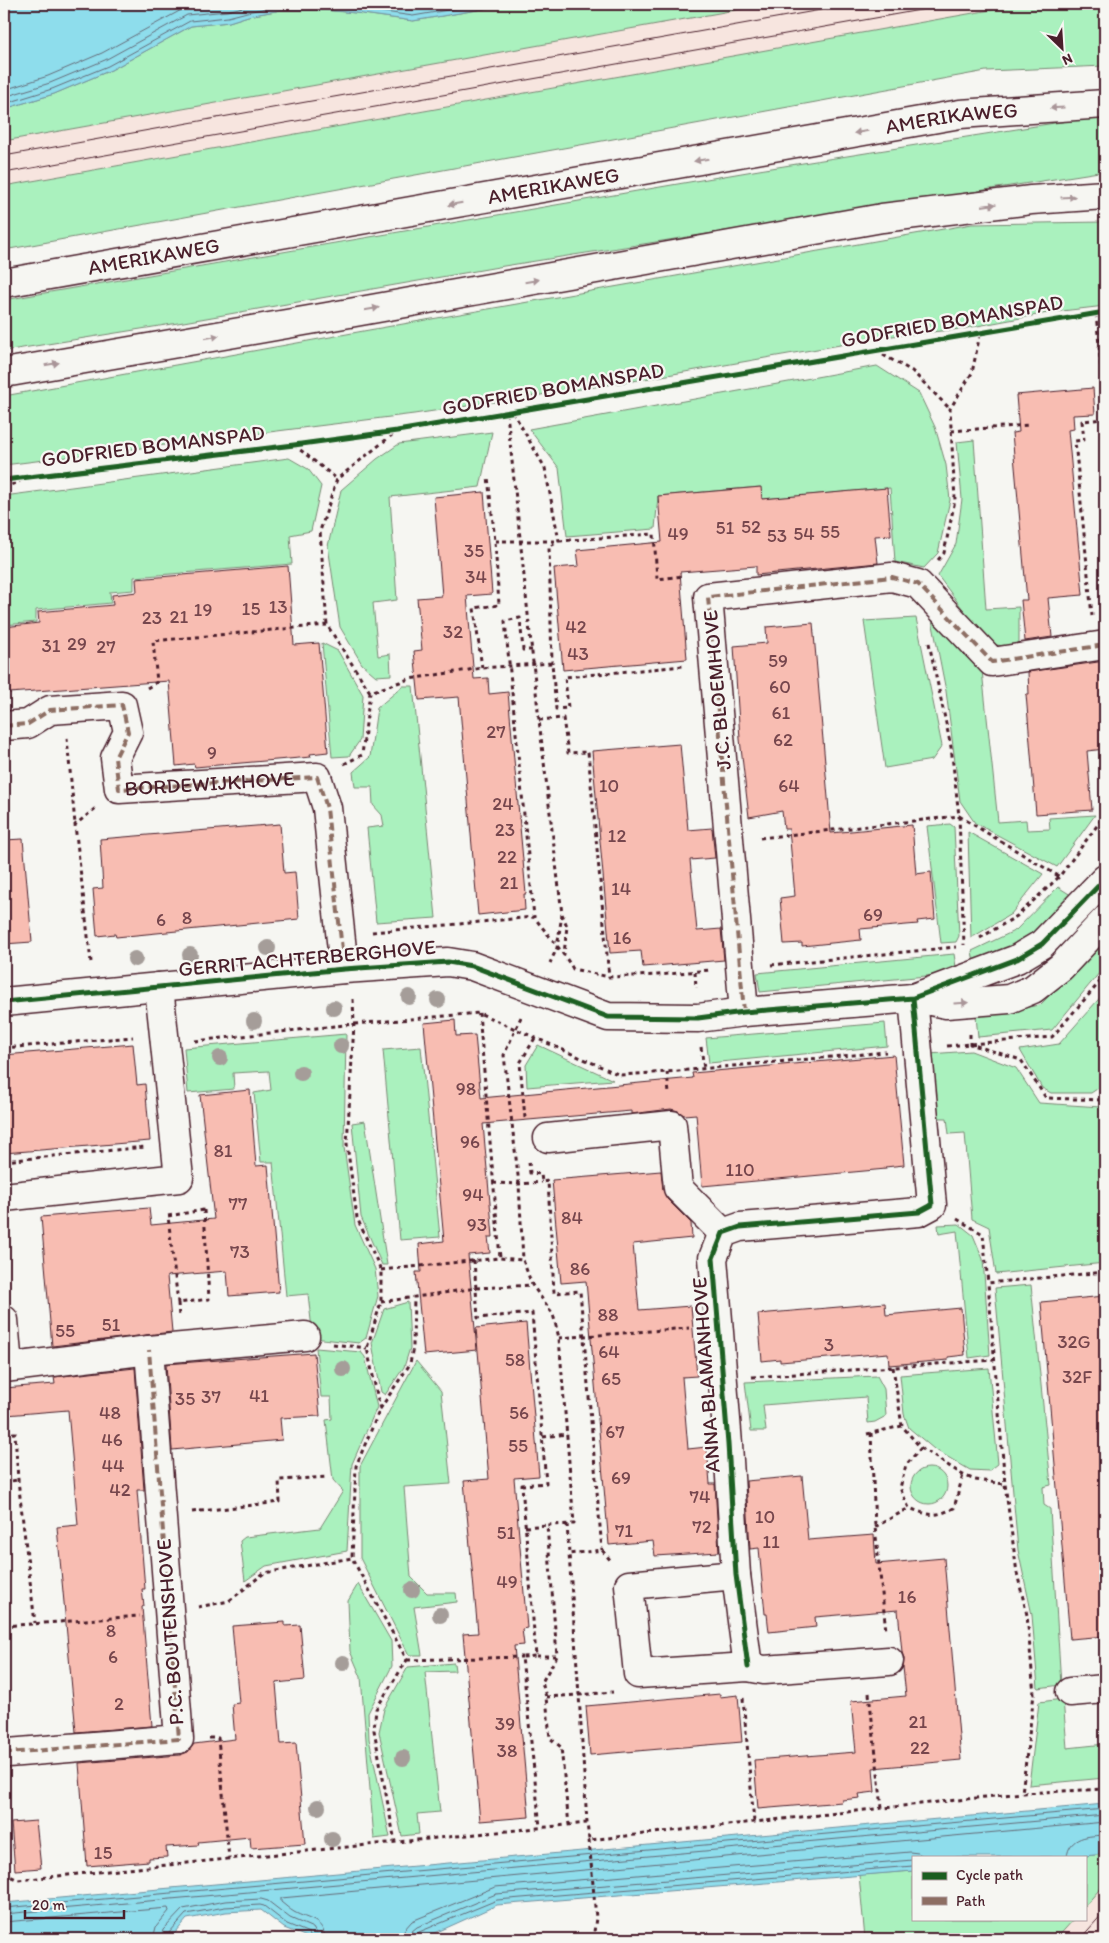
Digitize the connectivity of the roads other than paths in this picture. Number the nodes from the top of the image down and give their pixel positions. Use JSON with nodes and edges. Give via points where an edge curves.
{"nodes":[{"id":1,"x":1105,"y":104,"type":"edge"},
{"id":2,"x":1105,"y":195,"type":"edge"},
{"id":3,"x":4,"y":283,"type":"edge"},
{"id":4,"x":4,"y":373,"type":"edge"},
{"id":5,"x":1100,"y":645,"type":"edge"},
{"id":6,"x":4,"y":726,"type":"edge"},
{"id":7,"x":1105,"y":879,"type":"edge"},
{"id":8,"x":1105,"y":920,"type":"edge"},
{"id":9,"x":348,"y":969,"type":"junction"},
{"id":10,"x":159,"y":987,"type":"junction"},
{"id":11,"x":913,"y":998,"type":"junction"},
{"id":12,"x":4,"y":1002,"type":"edge"},
{"id":13,"x":744,"y":1012,"type":"junction"},
{"id":14,"x":534,"y":1140,"type":"road end"},
{"id":15,"x":4,"y":1197,"type":"edge"},
{"id":16,"x":723,"y":1233,"type":"junction"},
{"id":17,"x":4,"y":1320,"type":"edge"},
{"id":18,"x":305,"y":1336,"type":"dead end"},
{"id":19,"x":149,"y":1350,"type":"junction"},
{"id":20,"x":6,"y":1368,"type":"edge"},
{"id":21,"x":736,"y":1575,"type":"junction"},
{"id":22,"x":877,"y":1662,"type":"road end"},
{"id":23,"x":744,"y":1667,"type":"junction"},
{"id":24,"x":1105,"y":1689,"type":"edge"},
{"id":25,"x":1070,"y":1692,"type":"dead end"},
{"id":26,"x":4,"y":1752,"type":"edge"}],
"edges":[{"from":1,"to":3,"type":"street","name":"AMERIKAWEG","one_way":true,"via":[[960,114]]},
{"from":4,"to":2,"type":"street","one_way":true,"via":[[882,218],[1031,200]]},
{"from":5,"to":13,"type":"street","name":"J.C. BLOEMHOVE","via":[[992,662],[918,584],[892,577],[708,597]]},
{"from":6,"to":9,"type":"street","name":"BORDEWIJKHOVE","via":[[28,724],[50,710],[122,705],[128,732],[115,758],[119,789],[317,776],[328,808],[341,935]]},
{"from":7,"to":11,"type":"street","name":"GERRIT ACHTERBERGHOVE","via":[[1042,944],[1017,959]]},
{"from":11,"to":8,"type":"street","name":"GERRIT ACHTERBERGHOVE","one_way":true,"via":[[946,1004],[1009,999],[1033,989],[1061,967]]},
{"from":9,"to":10,"type":"street","name":"GERRIT ACHTERBERGHOVE"},
{"from":9,"to":13,"type":"street","name":"GERRIT ACHTERBERGHOVE","via":[[448,962],[472,966],[608,1017],[698,1018]]},
{"from":10,"to":12,"type":"street","name":"GERRIT ACHTERBERGHOVE"},
{"from":10,"to":15,"type":"street","via":[[179,1178]]},
{"from":11,"to":13,"type":"street","name":"GERRIT ACHTERBERGHOVE"},
{"from":11,"to":16,"type":"street","via":[[932,1205],[919,1212],[740,1227]]},
{"from":14,"to":16,"type":"street","via":[[672,1125],[678,1188]]},
{"from":16,"to":21,"type":"street","name":"ANNA BLAMANHOVE","via":[[713,1258]]},
{"from":17,"to":20,"type":"street"},
{"from":18,"to":19,"type":"street"},
{"from":19,"to":20,"type":"street"},
{"from":19,"to":26,"type":"street","name":"P.C. BOUTENSHOVE","via":[[178,1739]]},
{"from":21,"to":23,"type":"street","name":"ANNA BLAMANHOVE"},
{"from":21,"to":23,"type":"street","via":[[629,1585],[638,1674]]},
{"from":22,"to":23,"type":"street","via":[[764,1670]]},
{"from":24,"to":25,"type":"street"}]}
